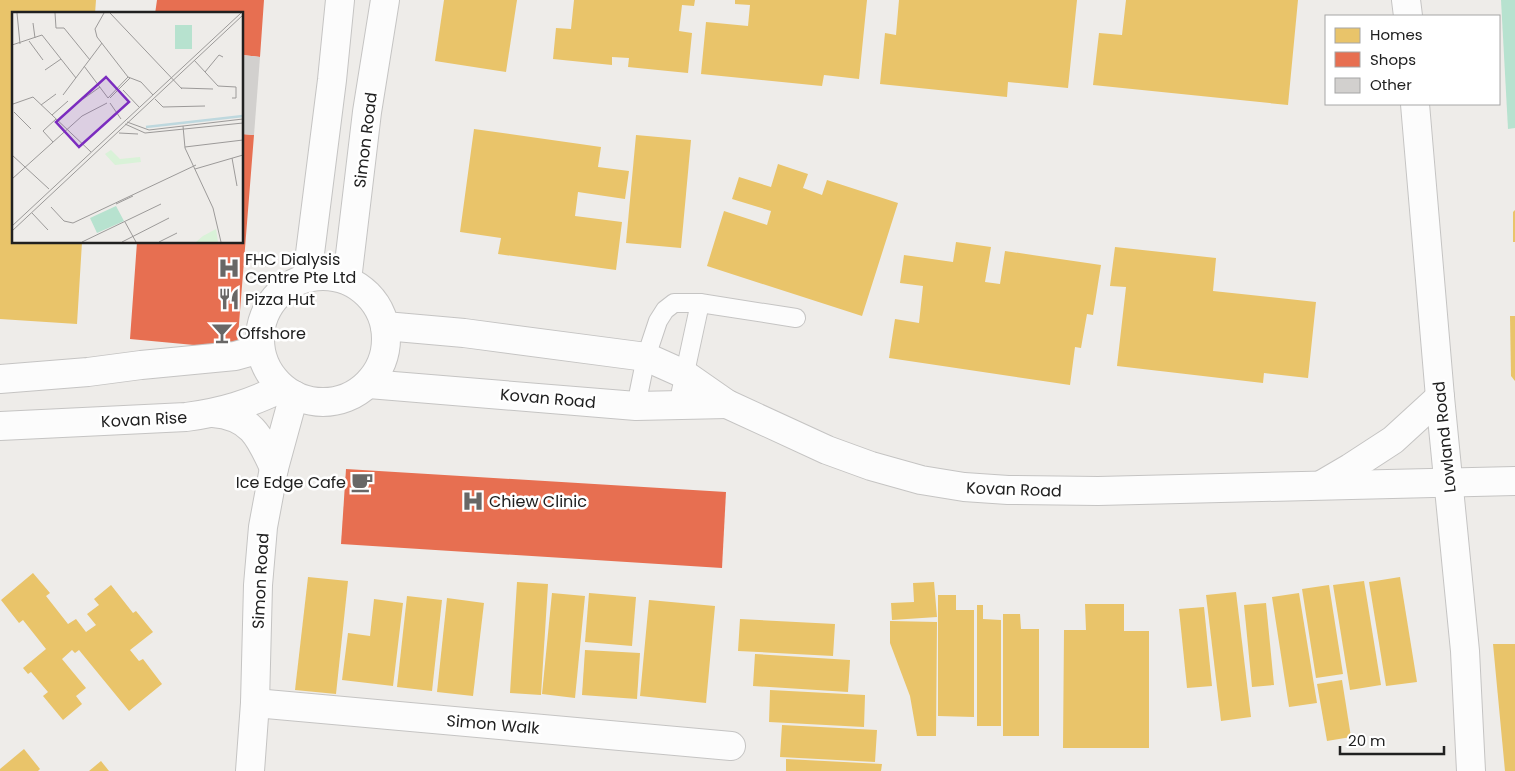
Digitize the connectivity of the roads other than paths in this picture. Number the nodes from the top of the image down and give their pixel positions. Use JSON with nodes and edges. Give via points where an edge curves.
{"nodes":[{"id":1,"x":340,"y":0,"type":"edge"},
{"id":2,"x":385,"y":0,"type":"edge"},
{"id":3,"x":1406,"y":0,"type":"edge"},
{"id":4,"x":1408,"y":15,"type":"edge"},
{"id":5,"x":1415,"y":105,"type":"edge"},
{"id":6,"x":306,"y":277,"type":"junction"},
{"id":7,"x":347,"y":280,"type":"junction"},
{"id":8,"x":700,"y":304,"type":"junction"},
{"id":9,"x":796,"y":318,"type":"dead end"},
{"id":10,"x":386,"y":326,"type":"junction"},
{"id":11,"x":260,"y":348,"type":"junction"},
{"id":12,"x":646,"y":357,"type":"junction"},
{"id":13,"x":684,"y":374,"type":"junction"},
{"id":14,"x":0,"y":378,"type":"edge"},
{"id":15,"x":369,"y":384,"type":"junction"},
{"id":16,"x":288,"y":391,"type":"junction"},
{"id":17,"x":1440,"y":397,"type":"junction"},
{"id":18,"x":727,"y":404,"type":"junction"},
{"id":19,"x":678,"y":405,"type":"junction"},
{"id":20,"x":636,"y":406,"type":"junction"},
{"id":21,"x":213,"y":414,"type":"junction"},
{"id":22,"x":0,"y":426,"type":"edge"},
{"id":23,"x":274,"y":468,"type":"junction"},
{"id":24,"x":1515,"y":481,"type":"edge"},
{"id":25,"x":1449,"y":483,"type":"junction"},
{"id":26,"x":1317,"y":487,"type":"junction"},
{"id":27,"x":255,"y":703,"type":"junction"},
{"id":28,"x":731,"y":746,"type":"dead end"},
{"id":29,"x":250,"y":771,"type":"edge"},
{"id":30,"x":1471,"y":771,"type":"edge"}],
"edges":[{"from":1,"to":6,"type":"street"},
{"from":2,"to":7,"type":"street","name":"Simon Road","via":[[367,112]]},
{"from":3,"to":4,"type":"street"},
{"from":5,"to":17,"type":"street","name":"Lowland Road"},
{"from":6,"to":7,"type":"street","via":[[327,276]]},
{"from":6,"to":11,"type":"street","via":[[288,286],[273,300],[263,319]]},
{"from":7,"to":10,"type":"street","via":[[362,288],[373,300]]},
{"from":8,"to":9,"type":"lane"},
{"from":8,"to":12,"type":"lane","via":[[674,303],[664,310]]},
{"from":8,"to":13,"type":"lane"},
{"from":10,"to":12,"type":"street","name":"Kovan Road"},
{"from":10,"to":15,"type":"street","via":[[386,349],[381,368]]},
{"from":11,"to":14,"type":"street","via":[[235,356]]},
{"from":11,"to":16,"type":"street","via":[[270,373]]},
{"from":12,"to":13,"type":"street","name":"Kovan Road"},
{"from":12,"to":20,"type":"lane"},
{"from":13,"to":18,"type":"street","name":"Kovan Road"},
{"from":13,"to":19,"type":"lane"},
{"from":15,"to":16,"type":"street","via":[[342,400],[326,403],[309,401]]},
{"from":15,"to":20,"type":"street","name":"Kovan Road"},
{"from":16,"to":21,"type":"street","name":"Kovan Rise"},
{"from":16,"to":23,"type":"street","name":"Simon Road"},
{"from":17,"to":25,"type":"street","name":"Lowland Road"},
{"from":17,"to":26,"type":"street","name":"Kovan Road","via":[[1393,440]]},
{"from":18,"to":19,"type":"street","name":"Kovan Road"},
{"from":18,"to":26,"type":"street","name":"Kovan Road","via":[[827,450],[871,466],[921,480],[964,487],[1098,491]]},
{"from":19,"to":20,"type":"street","name":"Kovan Road"},
{"from":21,"to":22,"type":"street","name":"Kovan Rise"},
{"from":21,"to":23,"type":"street","via":[[223,414],[253,430],[260,437]]},
{"from":23,"to":27,"type":"street","name":"Simon Road","via":[[263,527],[258,585]]},
{"from":24,"to":25,"type":"street","name":"Kovan Road"},
{"from":25,"to":26,"type":"street","name":"Kovan Road"},
{"from":25,"to":30,"type":"street","name":"Lowland Road","via":[[1465,651]]},
{"from":27,"to":28,"type":"street","name":"Simon Walk"},
{"from":27,"to":29,"type":"street","name":"Simon Road"}]}
